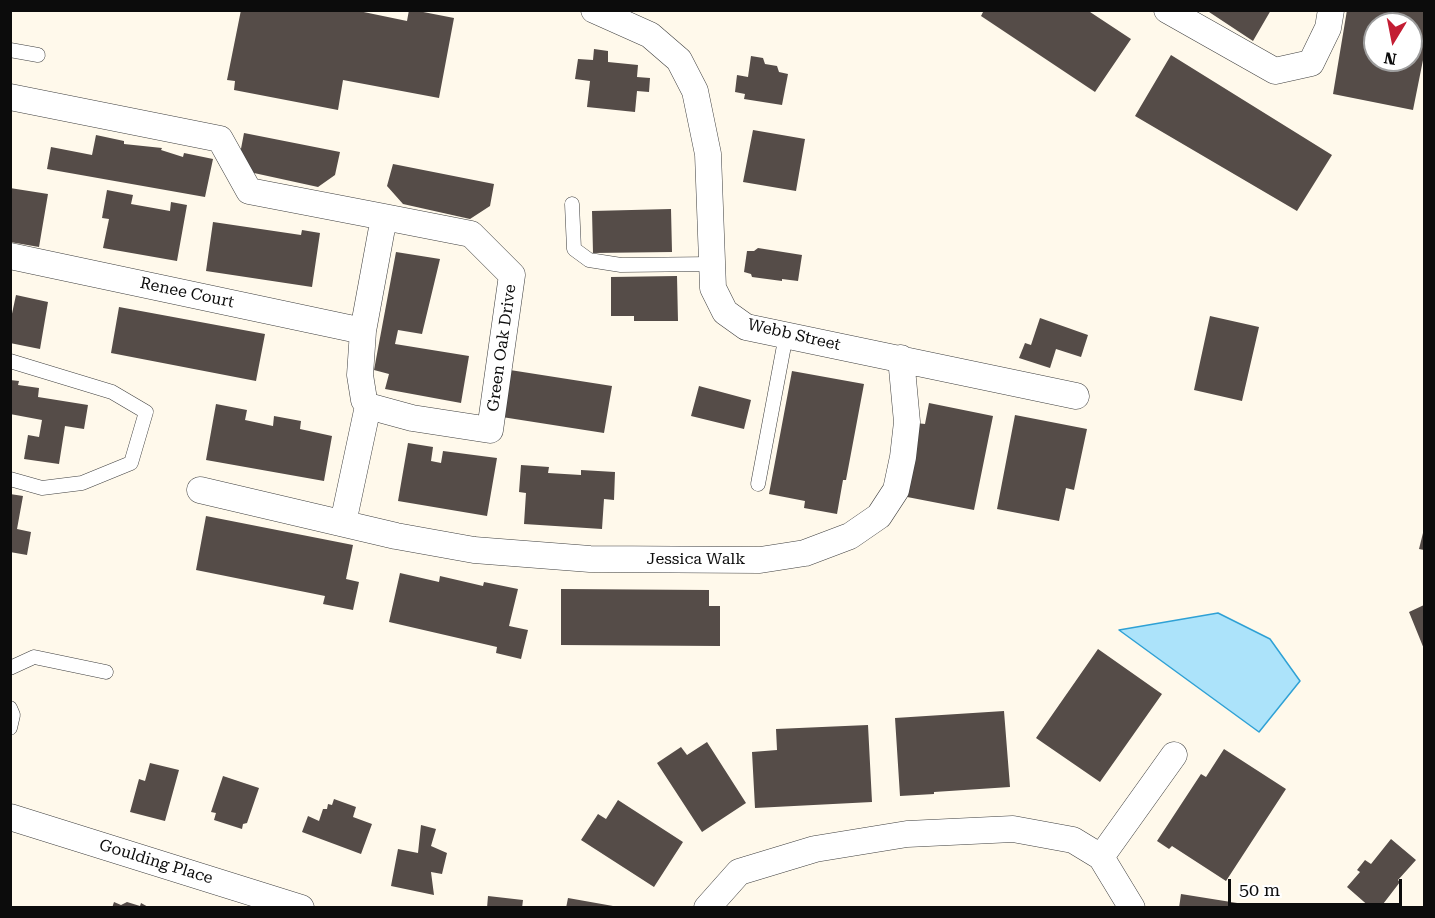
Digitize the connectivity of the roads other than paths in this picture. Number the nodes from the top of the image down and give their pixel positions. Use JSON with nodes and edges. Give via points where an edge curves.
{"nodes":[{"id":1,"x":594,"y":10,"type":"edge"},
{"id":2,"x":1167,"y":10,"type":"edge"},
{"id":3,"x":1331,"y":10,"type":"edge"},
{"id":4,"x":10,"y":50,"type":"edge"},
{"id":5,"x":38,"y":55,"type":"dead end"},
{"id":6,"x":10,"y":97,"type":"edge"},
{"id":7,"x":572,"y":204,"type":"dead end"},
{"id":8,"x":384,"y":217,"type":"junction"},
{"id":9,"x":10,"y":256,"type":"edge"},
{"id":10,"x":712,"y":264,"type":"junction"},
{"id":11,"x":363,"y":331,"type":"junction"},
{"id":12,"x":786,"y":335,"type":"junction"},
{"id":13,"x":901,"y":358,"type":"junction"},
{"id":14,"x":10,"y":361,"type":"edge"},
{"id":15,"x":1076,"y":396,"type":"dead end"},
{"id":16,"x":368,"y":406,"type":"junction"},
{"id":17,"x":10,"y":479,"type":"edge"},
{"id":18,"x":758,"y":484,"type":"dead end"},
{"id":19,"x":200,"y":490,"type":"dead end"},
{"id":20,"x":343,"y":524,"type":"junction"},
{"id":21,"x":10,"y":668,"type":"edge"},
{"id":22,"x":106,"y":672,"type":"dead end"},
{"id":23,"x":10,"y":708,"type":"edge"},
{"id":24,"x":10,"y":728,"type":"edge"},
{"id":25,"x":1174,"y":755,"type":"dead end"},
{"id":26,"x":10,"y":817,"type":"edge"},
{"id":27,"x":1101,"y":857,"type":"junction"},
{"id":28,"x":301,"y":908,"type":"edge"},
{"id":29,"x":707,"y":908,"type":"edge"},
{"id":30,"x":1132,"y":908,"type":"edge"}],
"edges":[{"from":1,"to":10,"type":"street","name":"Webb Street","via":[[650,35],[679,60],[695,91],[708,154]]},
{"from":2,"to":3,"type":"street","via":[[1275,71],[1311,63],[1328,28]]},
{"from":4,"to":5,"type":"lane"},
{"from":6,"to":8,"type":"street","name":"Green Oak Drive","via":[[220,139],[249,191]]},
{"from":7,"to":10,"type":"lane","via":[[574,249],[589,260],[621,265]]},
{"from":8,"to":11,"type":"street"},
{"from":8,"to":16,"type":"street","name":"Green Oak Drive","via":[[471,234],[512,275],[490,430]]},
{"from":9,"to":11,"type":"street","name":"Renee Court"},
{"from":10,"to":12,"type":"street","name":"Webb Street","via":[[713,288],[725,312],[746,327]]},
{"from":11,"to":16,"type":"street","via":[[360,375]]},
{"from":12,"to":13,"type":"street","name":"Webb Street"},
{"from":12,"to":18,"type":"lane"},
{"from":13,"to":15,"type":"street","name":"Webb Street"},
{"from":13,"to":20,"type":"street","name":"Jessica Walk","via":[[907,422],[896,490],[879,516],[849,536],[805,553],[760,560],[590,559],[474,550]]},
{"from":14,"to":17,"type":"lane","via":[[112,392],[146,412],[131,463],[82,483],[42,488]]},
{"from":16,"to":20,"type":"street"},
{"from":19,"to":20,"type":"street","name":"Jessica Walk"},
{"from":21,"to":22,"type":"lane","via":[[34,657]]},
{"from":23,"to":24,"type":"lane"},
{"from":25,"to":27,"type":"street"},
{"from":26,"to":28,"type":"street","name":"Goulding Place"},
{"from":27,"to":29,"type":"street","via":[[1073,840],[1013,829],[907,834],[815,849],[739,872]]},
{"from":27,"to":30,"type":"street"}]}
